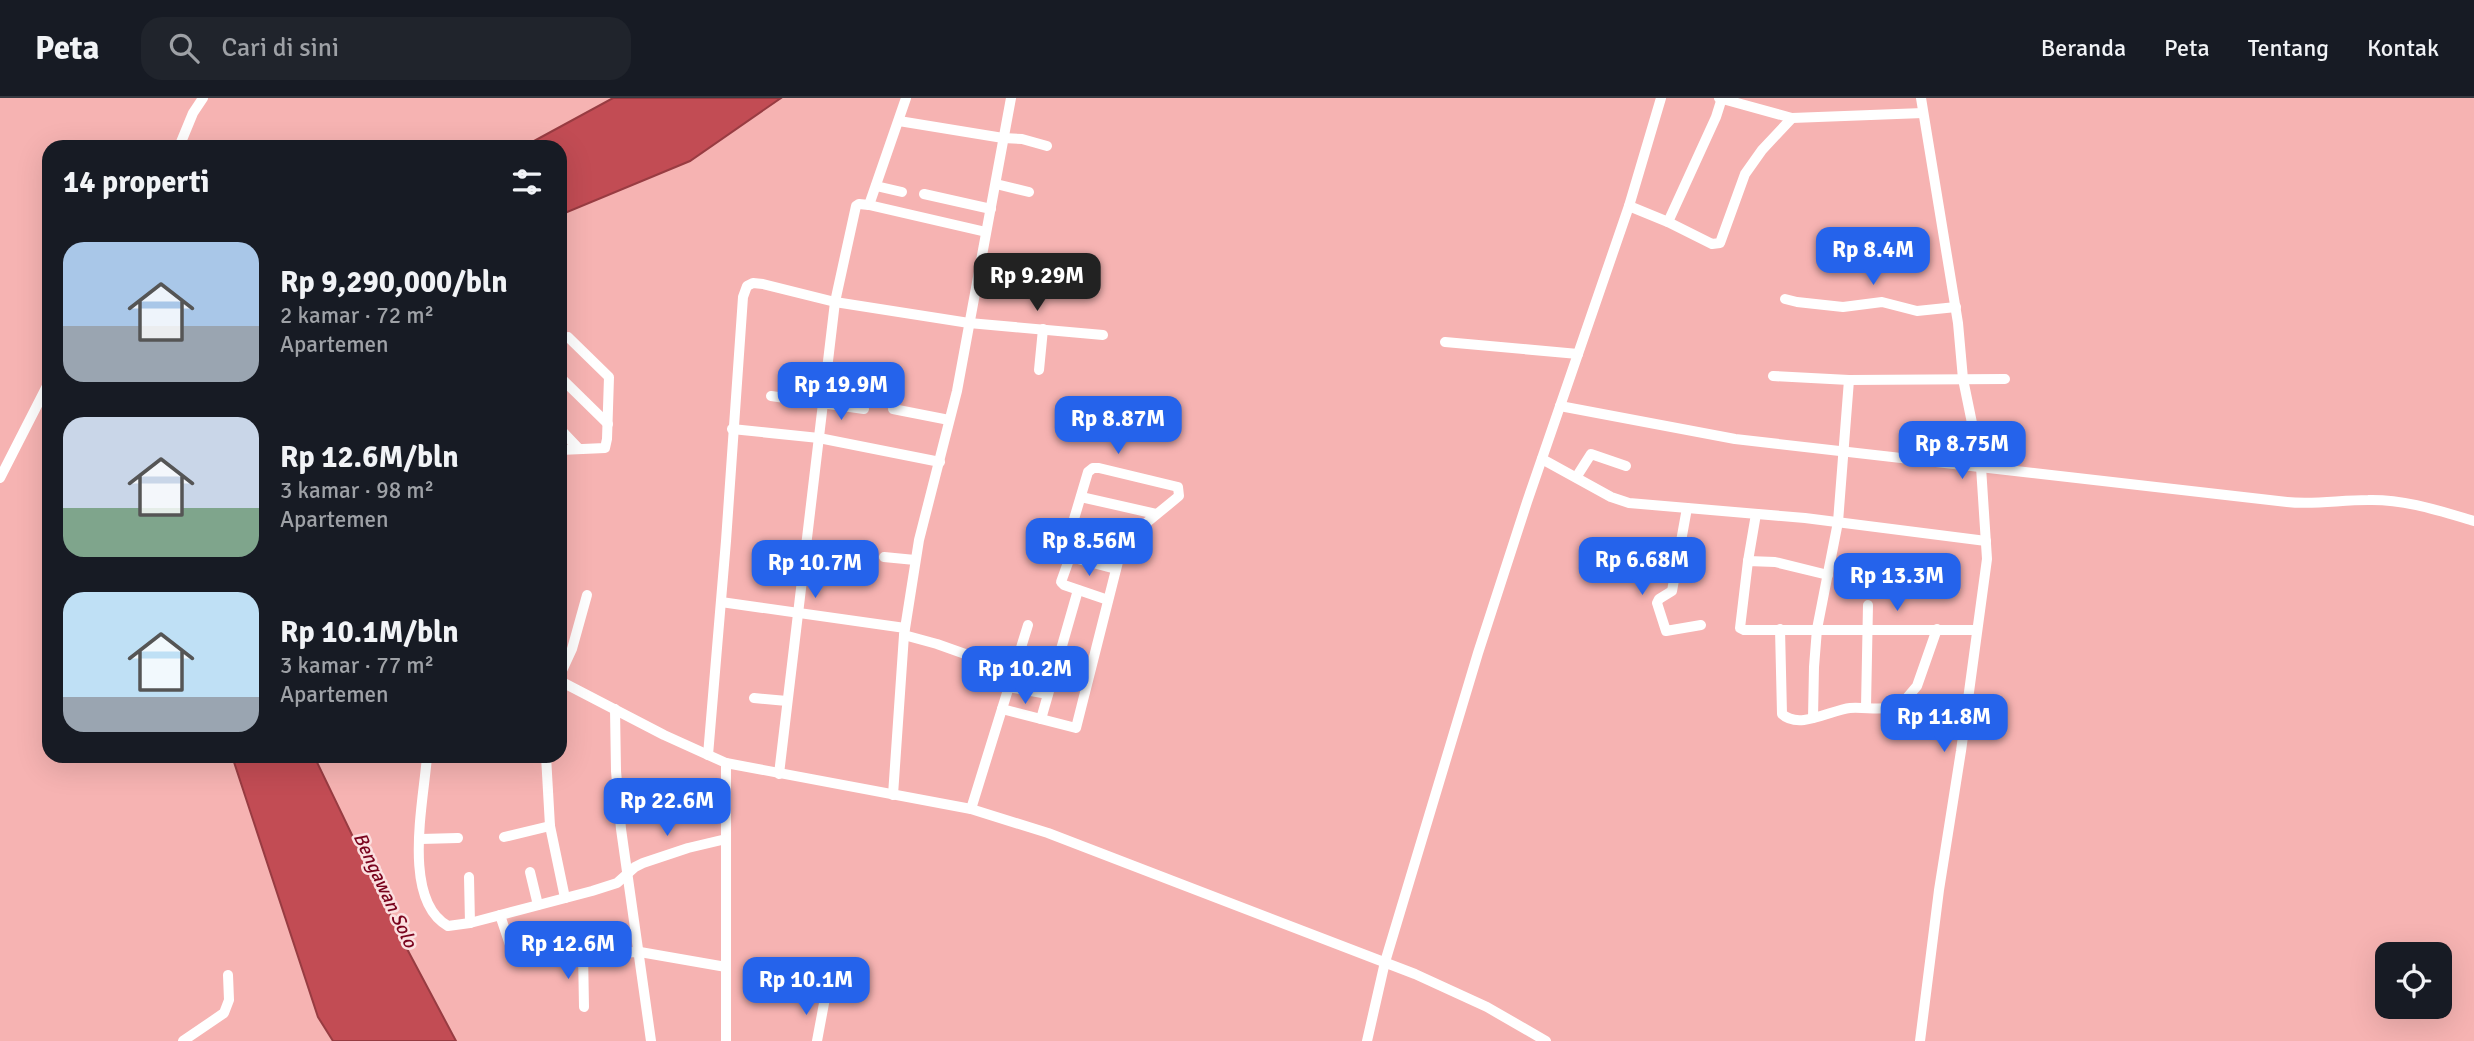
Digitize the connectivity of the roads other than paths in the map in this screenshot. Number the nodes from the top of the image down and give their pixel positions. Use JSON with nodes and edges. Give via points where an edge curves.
{"nodes":[{"id":1,"x":203,"y":98,"type":"edge"},
{"id":2,"x":906,"y":98,"type":"edge"},
{"id":3,"x":1011,"y":98,"type":"edge"},
{"id":4,"x":1661,"y":98,"type":"edge"},
{"id":5,"x":1721,"y":98,"type":"edge"},
{"id":6,"x":1921,"y":98,"type":"edge"},
{"id":7,"x":1923,"y":113,"type":"junction"},
{"id":8,"x":1792,"y":118,"type":"junction"},
{"id":9,"x":899,"y":121,"type":"junction"},
{"id":10,"x":1003,"y":138,"type":"junction"},
{"id":11,"x":182,"y":140,"type":"edge"},
{"id":12,"x":1047,"y":146,"type":"dead end"},
{"id":13,"x":996,"y":184,"type":"junction"},
{"id":14,"x":876,"y":186,"type":"junction"},
{"id":15,"x":902,"y":192,"type":"dead end"},
{"id":16,"x":1029,"y":192,"type":"dead end"},
{"id":17,"x":924,"y":194,"type":"dead end"},
{"id":18,"x":869,"y":205,"type":"junction"},
{"id":19,"x":1629,"y":206,"type":"junction"},
{"id":20,"x":991,"y":209,"type":"junction"},
{"id":21,"x":1668,"y":222,"type":"junction"},
{"id":22,"x":986,"y":232,"type":"junction"},
{"id":23,"x":1785,"y":299,"type":"dead end"},
{"id":24,"x":835,"y":302,"type":"junction"},
{"id":25,"x":1956,"y":307,"type":"junction"},
{"id":26,"x":969,"y":323,"type":"junction"},
{"id":27,"x":1043,"y":329,"type":"junction"},
{"id":28,"x":1103,"y":335,"type":"dead end"},
{"id":29,"x":568,"y":337,"type":"dead end"},
{"id":30,"x":1445,"y":342,"type":"dead end"},
{"id":31,"x":1578,"y":354,"type":"junction"},
{"id":32,"x":1039,"y":370,"type":"dead end"},
{"id":33,"x":1773,"y":376,"type":"dead end"},
{"id":34,"x":2005,"y":379,"type":"dead end"},
{"id":35,"x":1849,"y":380,"type":"junction"},
{"id":36,"x":1963,"y":380,"type":"junction"},
{"id":37,"x":567,"y":384,"type":"edge"},
{"id":38,"x":42,"y":395,"type":"edge"},
{"id":39,"x":771,"y":396,"type":"dead end"},
{"id":40,"x":822,"y":404,"type":"junction"},
{"id":41,"x":1560,"y":406,"type":"junction"},
{"id":42,"x":864,"y":409,"type":"dead end"},
{"id":43,"x":893,"y":409,"type":"dead end"},
{"id":44,"x":949,"y":420,"type":"junction"},
{"id":45,"x":608,"y":424,"type":"junction"},
{"id":46,"x":732,"y":429,"type":"junction"},
{"id":47,"x":567,"y":436,"type":"edge"},
{"id":48,"x":819,"y":438,"type":"junction"},
{"id":49,"x":579,"y":449,"type":"junction"},
{"id":50,"x":567,"y":450,"type":"edge"},
{"id":51,"x":1845,"y":452,"type":"junction"},
{"id":52,"x":1542,"y":459,"type":"junction"},
{"id":53,"x":940,"y":462,"type":"junction"},
{"id":54,"x":1626,"y":466,"type":"dead end"},
{"id":55,"x":1980,"y":467,"type":"junction"},
{"id":56,"x":0,"y":475,"type":"edge"},
{"id":57,"x":1577,"y":476,"type":"junction"},
{"id":58,"x":1081,"y":497,"type":"junction"},
{"id":59,"x":1687,"y":508,"type":"junction"},
{"id":60,"x":1156,"y":514,"type":"junction"},
{"id":61,"x":1756,"y":514,"type":"junction"},
{"id":62,"x":2474,"y":521,"type":"edge"},
{"id":63,"x":1838,"y":522,"type":"junction"},
{"id":64,"x":1080,"y":529,"type":"junction"},
{"id":65,"x":1986,"y":541,"type":"junction"},
{"id":66,"x":1123,"y":542,"type":"junction"},
{"id":67,"x":806,"y":549,"type":"junction"},
{"id":68,"x":849,"y":554,"type":"dead end"},
{"id":69,"x":884,"y":557,"type":"dead end"},
{"id":70,"x":1070,"y":557,"type":"junction"},
{"id":71,"x":915,"y":560,"type":"junction"},
{"id":72,"x":1748,"y":561,"type":"junction"},
{"id":73,"x":1116,"y":569,"type":"junction"},
{"id":74,"x":1828,"y":575,"type":"junction"},
{"id":75,"x":1078,"y":590,"type":"junction"},
{"id":76,"x":587,"y":595,"type":"dead end"},
{"id":77,"x":1108,"y":600,"type":"junction"},
{"id":78,"x":721,"y":602,"type":"junction"},
{"id":79,"x":1868,"y":605,"type":"dead end"},
{"id":80,"x":798,"y":613,"type":"junction"},
{"id":81,"x":1028,"y":625,"type":"dead end"},
{"id":82,"x":1701,"y":625,"type":"dead end"},
{"id":83,"x":1867,"y":628,"type":"junction"},
{"id":84,"x":1780,"y":629,"type":"junction"},
{"id":85,"x":1817,"y":629,"type":"junction"},
{"id":86,"x":1937,"y":629,"type":"junction"},
{"id":87,"x":1977,"y":630,"type":"junction"},
{"id":88,"x":905,"y":632,"type":"junction"},
{"id":89,"x":567,"y":660,"type":"edge"},
{"id":90,"x":1013,"y":671,"type":"junction"},
{"id":91,"x":567,"y":685,"type":"edge"},
{"id":92,"x":1008,"y":687,"type":"junction"},
{"id":93,"x":1048,"y":694,"type":"junction"},
{"id":94,"x":754,"y":698,"type":"dead end"},
{"id":95,"x":787,"y":701,"type":"junction"},
{"id":96,"x":1866,"y":707,"type":"junction"},
{"id":97,"x":615,"y":709,"type":"junction"},
{"id":98,"x":1002,"y":709,"type":"junction"},
{"id":99,"x":1813,"y":718,"type":"junction"},
{"id":100,"x":1041,"y":719,"type":"junction"},
{"id":101,"x":708,"y":755,"type":"junction"},
{"id":102,"x":426,"y":763,"type":"edge"},
{"id":103,"x":546,"y":763,"type":"edge"},
{"id":104,"x":726,"y":763,"type":"junction"},
{"id":105,"x":779,"y":774,"type":"junction"},
{"id":106,"x":617,"y":783,"type":"junction"},
{"id":107,"x":696,"y":787,"type":"dead end"},
{"id":108,"x":893,"y":795,"type":"junction"},
{"id":109,"x":971,"y":809,"type":"junction"},
{"id":110,"x":550,"y":826,"type":"junction"},
{"id":111,"x":504,"y":837,"type":"dead end"},
{"id":112,"x":458,"y":838,"type":"dead end"},
{"id":113,"x":421,"y":839,"type":"junction"},
{"id":114,"x":726,"y":839,"type":"junction"},
{"id":115,"x":530,"y":872,"type":"dead end"},
{"id":116,"x":626,"y":874,"type":"junction"},
{"id":117,"x":470,"y":877,"type":"dead end"},
{"id":118,"x":565,"y":898,"type":"junction"},
{"id":119,"x":538,"y":905,"type":"junction"},
{"id":120,"x":500,"y":915,"type":"junction"},
{"id":121,"x":470,"y":923,"type":"junction"},
{"id":122,"x":640,"y":952,"type":"junction"},
{"id":123,"x":583,"y":953,"type":"junction"},
{"id":124,"x":1385,"y":962,"type":"junction"},
{"id":125,"x":726,"y":967,"type":"junction"},
{"id":126,"x":228,"y":975,"type":"dead end"},
{"id":127,"x":825,"y":999,"type":"dead end"},
{"id":128,"x":584,"y":1007,"type":"dead end"},
{"id":129,"x":183,"y":1041,"type":"edge"},
{"id":130,"x":651,"y":1041,"type":"edge"},
{"id":131,"x":726,"y":1041,"type":"edge"},
{"id":132,"x":817,"y":1041,"type":"edge"},
{"id":133,"x":1367,"y":1041,"type":"edge"},
{"id":134,"x":1546,"y":1041,"type":"edge"},
{"id":135,"x":1920,"y":1041,"type":"edge"}],
"edges":[{"from":1,"to":11,"type":"street"},
{"from":2,"to":9,"type":"street"},
{"from":3,"to":10,"type":"street"},
{"from":4,"to":19,"type":"street"},
{"from":5,"to":8,"type":"street"},
{"from":5,"to":21,"type":"street"},
{"from":6,"to":7,"type":"street"},
{"from":7,"to":8,"type":"street"},
{"from":7,"to":25,"type":"street"},
{"from":8,"to":21,"type":"street","via":[[1745,174],[1720,243],[1712,244]]},
{"from":9,"to":10,"type":"street"},
{"from":9,"to":14,"type":"street"},
{"from":10,"to":12,"type":"street"},
{"from":10,"to":13,"type":"street"},
{"from":13,"to":16,"type":"street"},
{"from":13,"to":20,"type":"street"},
{"from":14,"to":15,"type":"street"},
{"from":14,"to":18,"type":"street"},
{"from":17,"to":20,"type":"street"},
{"from":18,"to":22,"type":"street"},
{"from":18,"to":24,"type":"street","via":[[856,206]]},
{"from":19,"to":21,"type":"street"},
{"from":19,"to":31,"type":"street"},
{"from":20,"to":22,"type":"street"},
{"from":22,"to":26,"type":"street"},
{"from":23,"to":25,"type":"street","via":[[1843,307],[1887,302],[1917,311]]},
{"from":24,"to":26,"type":"street"},
{"from":24,"to":40,"type":"street"},
{"from":24,"to":46,"type":"street","via":[[763,284],[747,286]]},
{"from":25,"to":36,"type":"street"},
{"from":26,"to":27,"type":"street"},
{"from":26,"to":44,"type":"street"},
{"from":27,"to":28,"type":"street"},
{"from":27,"to":32,"type":"street"},
{"from":29,"to":45,"type":"street","via":[[609,377]]},
{"from":30,"to":31,"type":"street"},
{"from":31,"to":41,"type":"street"},
{"from":33,"to":35,"type":"street"},
{"from":34,"to":36,"type":"street"},
{"from":35,"to":36,"type":"street"},
{"from":35,"to":51,"type":"street"},
{"from":36,"to":55,"type":"street"},
{"from":37,"to":45,"type":"street"},
{"from":38,"to":56,"type":"street"},
{"from":39,"to":40,"type":"street"},
{"from":40,"to":42,"type":"street"},
{"from":40,"to":48,"type":"street"},
{"from":41,"to":51,"type":"street","via":[[1735,439]]},
{"from":41,"to":52,"type":"street"},
{"from":43,"to":44,"type":"street"},
{"from":44,"to":53,"type":"street"},
{"from":45,"to":49,"type":"street","via":[[605,448]]},
{"from":46,"to":48,"type":"street"},
{"from":46,"to":78,"type":"street"},
{"from":47,"to":49,"type":"street"},
{"from":48,"to":53,"type":"street"},
{"from":48,"to":67,"type":"street"},
{"from":49,"to":50,"type":"street"},
{"from":51,"to":55,"type":"street"},
{"from":51,"to":63,"type":"street"},
{"from":52,"to":57,"type":"street"},
{"from":52,"to":124,"type":"street"},
{"from":53,"to":71,"type":"street"},
{"from":54,"to":57,"type":"street","via":[[1591,454]]},
{"from":55,"to":62,"type":"street","via":[[2302,503],[2388,500]]},
{"from":55,"to":65,"type":"street"},
{"from":57,"to":59,"type":"street","via":[[1620,501]]},
{"from":58,"to":60,"type":"street"},
{"from":58,"to":60,"type":"street","via":[[1093,468],[1178,487],[1179,496]]},
{"from":58,"to":64,"type":"street","via":[[1074,519]]},
{"from":59,"to":61,"type":"street"},
{"from":59,"to":82,"type":"street","via":[[1672,591],[1657,603],[1666,631]]},
{"from":60,"to":66,"type":"street"},
{"from":61,"to":63,"type":"street"},
{"from":61,"to":72,"type":"street"},
{"from":63,"to":65,"type":"street"},
{"from":63,"to":74,"type":"street"},
{"from":64,"to":66,"type":"street"},
{"from":64,"to":70,"type":"street"},
{"from":65,"to":87,"type":"street"},
{"from":66,"to":73,"type":"street"},
{"from":67,"to":68,"type":"street"},
{"from":67,"to":80,"type":"street"},
{"from":69,"to":71,"type":"street"},
{"from":70,"to":73,"type":"street"},
{"from":70,"to":75,"type":"street","via":[[1061,582]]},
{"from":71,"to":88,"type":"street"},
{"from":72,"to":74,"type":"street","via":[[1775,562]]},
{"from":72,"to":84,"type":"street","via":[[1740,628]]},
{"from":73,"to":77,"type":"street"},
{"from":74,"to":85,"type":"street"},
{"from":75,"to":77,"type":"street"},
{"from":75,"to":93,"type":"street"},
{"from":76,"to":89,"type":"street"},
{"from":77,"to":100,"type":"street","via":[[1076,728]]},
{"from":78,"to":80,"type":"street"},
{"from":78,"to":101,"type":"street"},
{"from":79,"to":83,"type":"street"},
{"from":80,"to":88,"type":"street"},
{"from":80,"to":95,"type":"street"},
{"from":81,"to":90,"type":"street"},
{"from":83,"to":85,"type":"street"},
{"from":83,"to":86,"type":"street"},
{"from":83,"to":96,"type":"street"},
{"from":84,"to":85,"type":"street"},
{"from":84,"to":99,"type":"street","via":[[1782,714],[1792,719]]},
{"from":85,"to":99,"type":"street"},
{"from":86,"to":87,"type":"street"},
{"from":86,"to":96,"type":"street","via":[[1926,666],[1909,697],[1894,708]]},
{"from":87,"to":135,"type":"street"},
{"from":88,"to":90,"type":"street"},
{"from":88,"to":108,"type":"street"},
{"from":90,"to":92,"type":"street"},
{"from":91,"to":97,"type":"street"},
{"from":92,"to":93,"type":"street"},
{"from":92,"to":98,"type":"street"},
{"from":93,"to":100,"type":"street"},
{"from":94,"to":95,"type":"street"},
{"from":95,"to":105,"type":"street"},
{"from":96,"to":99,"type":"street"},
{"from":97,"to":101,"type":"street"},
{"from":97,"to":106,"type":"street"},
{"from":98,"to":100,"type":"street"},
{"from":98,"to":109,"type":"street"},
{"from":101,"to":104,"type":"street"},
{"from":102,"to":113,"type":"street"},
{"from":103,"to":110,"type":"street"},
{"from":104,"to":105,"type":"street"},
{"from":104,"to":114,"type":"street"},
{"from":105,"to":108,"type":"street"},
{"from":106,"to":107,"type":"street"},
{"from":106,"to":116,"type":"street"},
{"from":108,"to":109,"type":"street"},
{"from":109,"to":124,"type":"street","via":[[1121,860]]},
{"from":110,"to":111,"type":"street"},
{"from":110,"to":118,"type":"street"},
{"from":112,"to":113,"type":"street"},
{"from":113,"to":121,"type":"street","via":[[420,882],[428,904],[448,926]]},
{"from":114,"to":116,"type":"street","via":[[643,863]]},
{"from":114,"to":125,"type":"street"},
{"from":115,"to":119,"type":"street"},
{"from":116,"to":118,"type":"street","via":[[617,883]]},
{"from":116,"to":122,"type":"street"},
{"from":117,"to":121,"type":"street"},
{"from":118,"to":119,"type":"street"},
{"from":119,"to":120,"type":"street"},
{"from":120,"to":121,"type":"street"},
{"from":120,"to":123,"type":"street","via":[[514,951]]},
{"from":122,"to":123,"type":"street"},
{"from":122,"to":125,"type":"street"},
{"from":122,"to":130,"type":"street"},
{"from":123,"to":128,"type":"street"},
{"from":124,"to":133,"type":"street"},
{"from":124,"to":134,"type":"street","via":[[1488,1007]]},
{"from":125,"to":131,"type":"street"},
{"from":126,"to":129,"type":"street","via":[[225,1013]]},
{"from":127,"to":132,"type":"street"}]}
